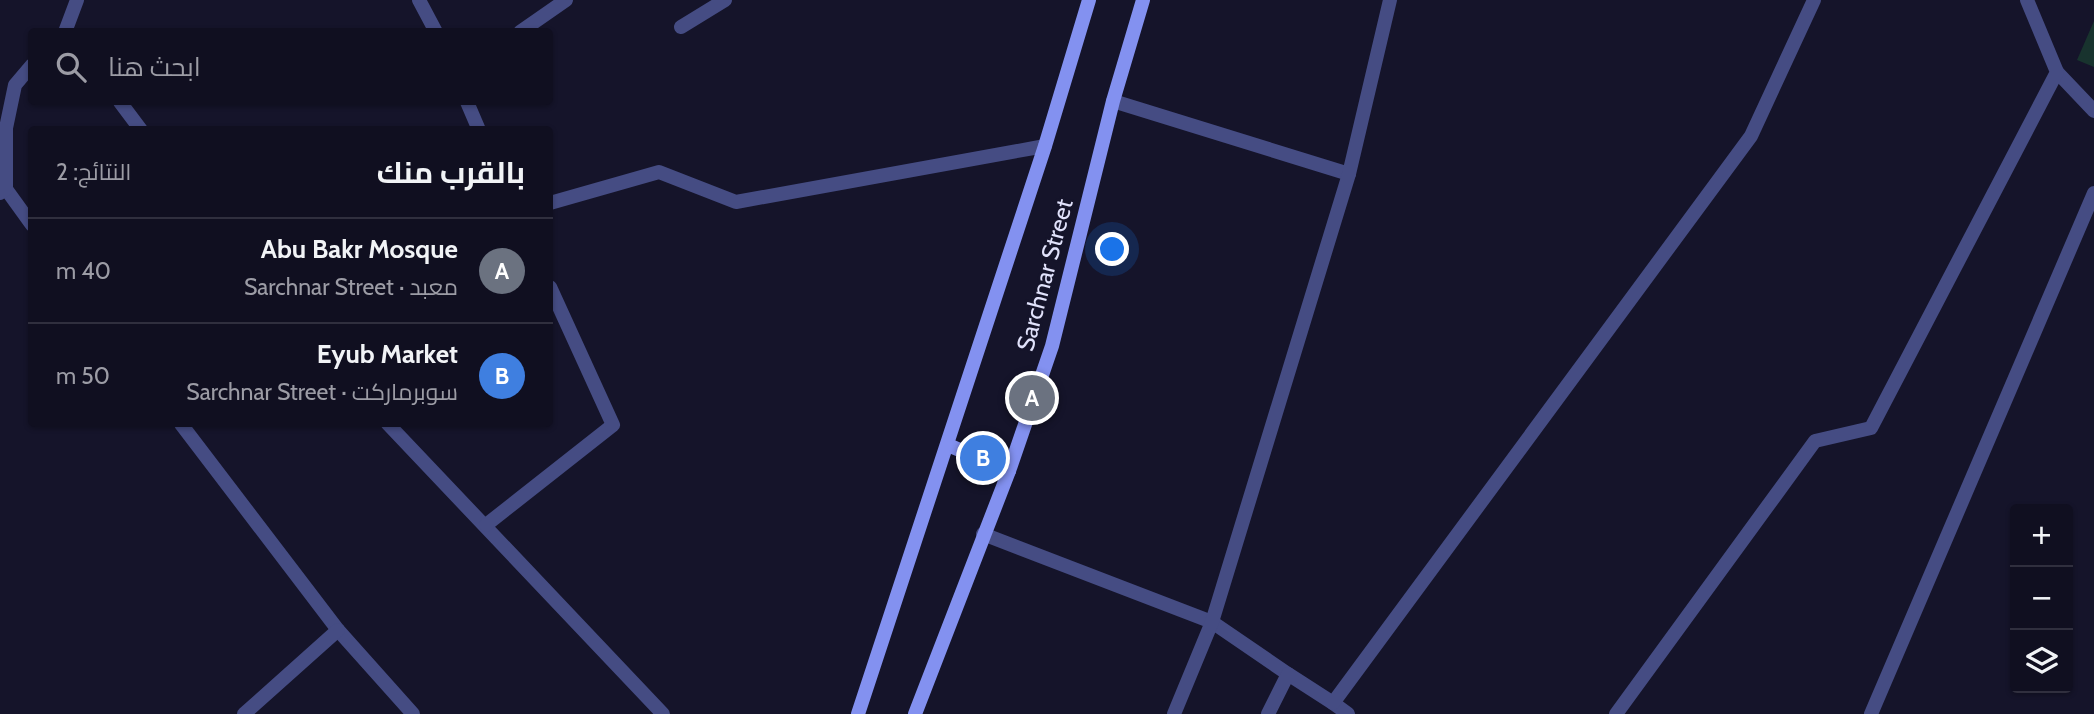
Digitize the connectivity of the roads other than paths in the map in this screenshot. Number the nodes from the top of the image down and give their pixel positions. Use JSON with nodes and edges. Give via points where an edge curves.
{"nodes":[{"id":1,"x":77,"y":0,"type":"edge"},
{"id":2,"x":419,"y":0,"type":"edge"},
{"id":3,"x":566,"y":0,"type":"edge"},
{"id":4,"x":725,"y":0,"type":"edge"},
{"id":5,"x":1089,"y":0,"type":"edge"},
{"id":6,"x":1143,"y":0,"type":"edge"},
{"id":7,"x":1390,"y":0,"type":"edge"},
{"id":8,"x":1814,"y":0,"type":"edge"},
{"id":9,"x":2027,"y":0,"type":"edge"},
{"id":10,"x":681,"y":27,"type":"dead end"},
{"id":11,"x":66,"y":28,"type":"edge"},
{"id":12,"x":434,"y":28,"type":"edge"},
{"id":13,"x":526,"y":28,"type":"edge"},
{"id":14,"x":28,"y":70,"type":"edge"},
{"id":15,"x":2057,"y":72,"type":"junction"},
{"id":16,"x":1113,"y":101,"type":"junction"},
{"id":17,"x":122,"y":105,"type":"edge"},
{"id":18,"x":468,"y":105,"type":"edge"},
{"id":19,"x":2094,"y":111,"type":"edge"},
{"id":20,"x":138,"y":126,"type":"edge"},
{"id":21,"x":477,"y":126,"type":"edge"},
{"id":22,"x":1045,"y":146,"type":"junction"},
{"id":23,"x":1349,"y":174,"type":"junction"},
{"id":24,"x":3,"y":191,"type":"edge"},
{"id":25,"x":2094,"y":193,"type":"edge"},
{"id":26,"x":553,"y":203,"type":"edge"},
{"id":27,"x":28,"y":220,"type":"edge"},
{"id":28,"x":553,"y":294,"type":"edge"},
{"id":29,"x":183,"y":427,"type":"edge"},
{"id":30,"x":391,"y":427,"type":"edge"},
{"id":31,"x":948,"y":445,"type":"junction"},
{"id":32,"x":1009,"y":471,"type":"junction"},
{"id":33,"x":486,"y":525,"type":"junction"},
{"id":34,"x":983,"y":534,"type":"junction"},
{"id":35,"x":1212,"y":622,"type":"junction"},
{"id":36,"x":338,"y":630,"type":"junction"},
{"id":37,"x":1287,"y":674,"type":"junction"},
{"id":38,"x":1333,"y":703,"type":"junction"},
{"id":39,"x":244,"y":714,"type":"edge"},
{"id":40,"x":413,"y":714,"type":"edge"},
{"id":41,"x":663,"y":714,"type":"edge"},
{"id":42,"x":858,"y":714,"type":"edge"},
{"id":43,"x":915,"y":714,"type":"edge"},
{"id":44,"x":1174,"y":714,"type":"edge"},
{"id":45,"x":1268,"y":714,"type":"edge"},
{"id":46,"x":1348,"y":714,"type":"edge"},
{"id":47,"x":1616,"y":714,"type":"edge"},
{"id":48,"x":1871,"y":714,"type":"edge"}],
"edges":[{"from":1,"to":11,"type":"street"},
{"from":2,"to":12,"type":"street"},
{"from":3,"to":13,"type":"street"},
{"from":4,"to":10,"type":"street"},
{"from":5,"to":22,"type":"street","name":"Sarchnar Street"},
{"from":6,"to":16,"type":"street","name":"Sarchnar Street"},
{"from":7,"to":23,"type":"street"},
{"from":8,"to":38,"type":"street","via":[[1751,136]]},
{"from":9,"to":15,"type":"street"},
{"from":14,"to":24,"type":"street","via":[[15,85],[6,128]]},
{"from":15,"to":19,"type":"street"},
{"from":15,"to":47,"type":"street","via":[[1871,428],[1815,441]]},
{"from":16,"to":23,"type":"street"},
{"from":16,"to":32,"type":"street","name":"Sarchnar Street","via":[[1052,346]]},
{"from":17,"to":20,"type":"street"},
{"from":18,"to":21,"type":"street"},
{"from":22,"to":26,"type":"street","via":[[736,202],[659,172]]},
{"from":22,"to":31,"type":"street","name":"Sarchnar Street"},
{"from":23,"to":35,"type":"street"},
{"from":24,"to":27,"type":"street"},
{"from":25,"to":48,"type":"street"},
{"from":28,"to":33,"type":"street","via":[[613,425]]},
{"from":29,"to":36,"type":"street"},
{"from":30,"to":33,"type":"street"},
{"from":31,"to":32,"type":"street"},
{"from":31,"to":42,"type":"street","name":"Sarchnar Street"},
{"from":32,"to":34,"type":"street","name":"Sarchnar Street"},
{"from":33,"to":41,"type":"street"},
{"from":34,"to":35,"type":"street"},
{"from":34,"to":43,"type":"street","name":"Sarchnar Street"},
{"from":35,"to":37,"type":"street"},
{"from":35,"to":44,"type":"street"},
{"from":36,"to":39,"type":"street"},
{"from":36,"to":40,"type":"street"},
{"from":37,"to":38,"type":"street"},
{"from":37,"to":45,"type":"street"},
{"from":38,"to":46,"type":"street"}]}
